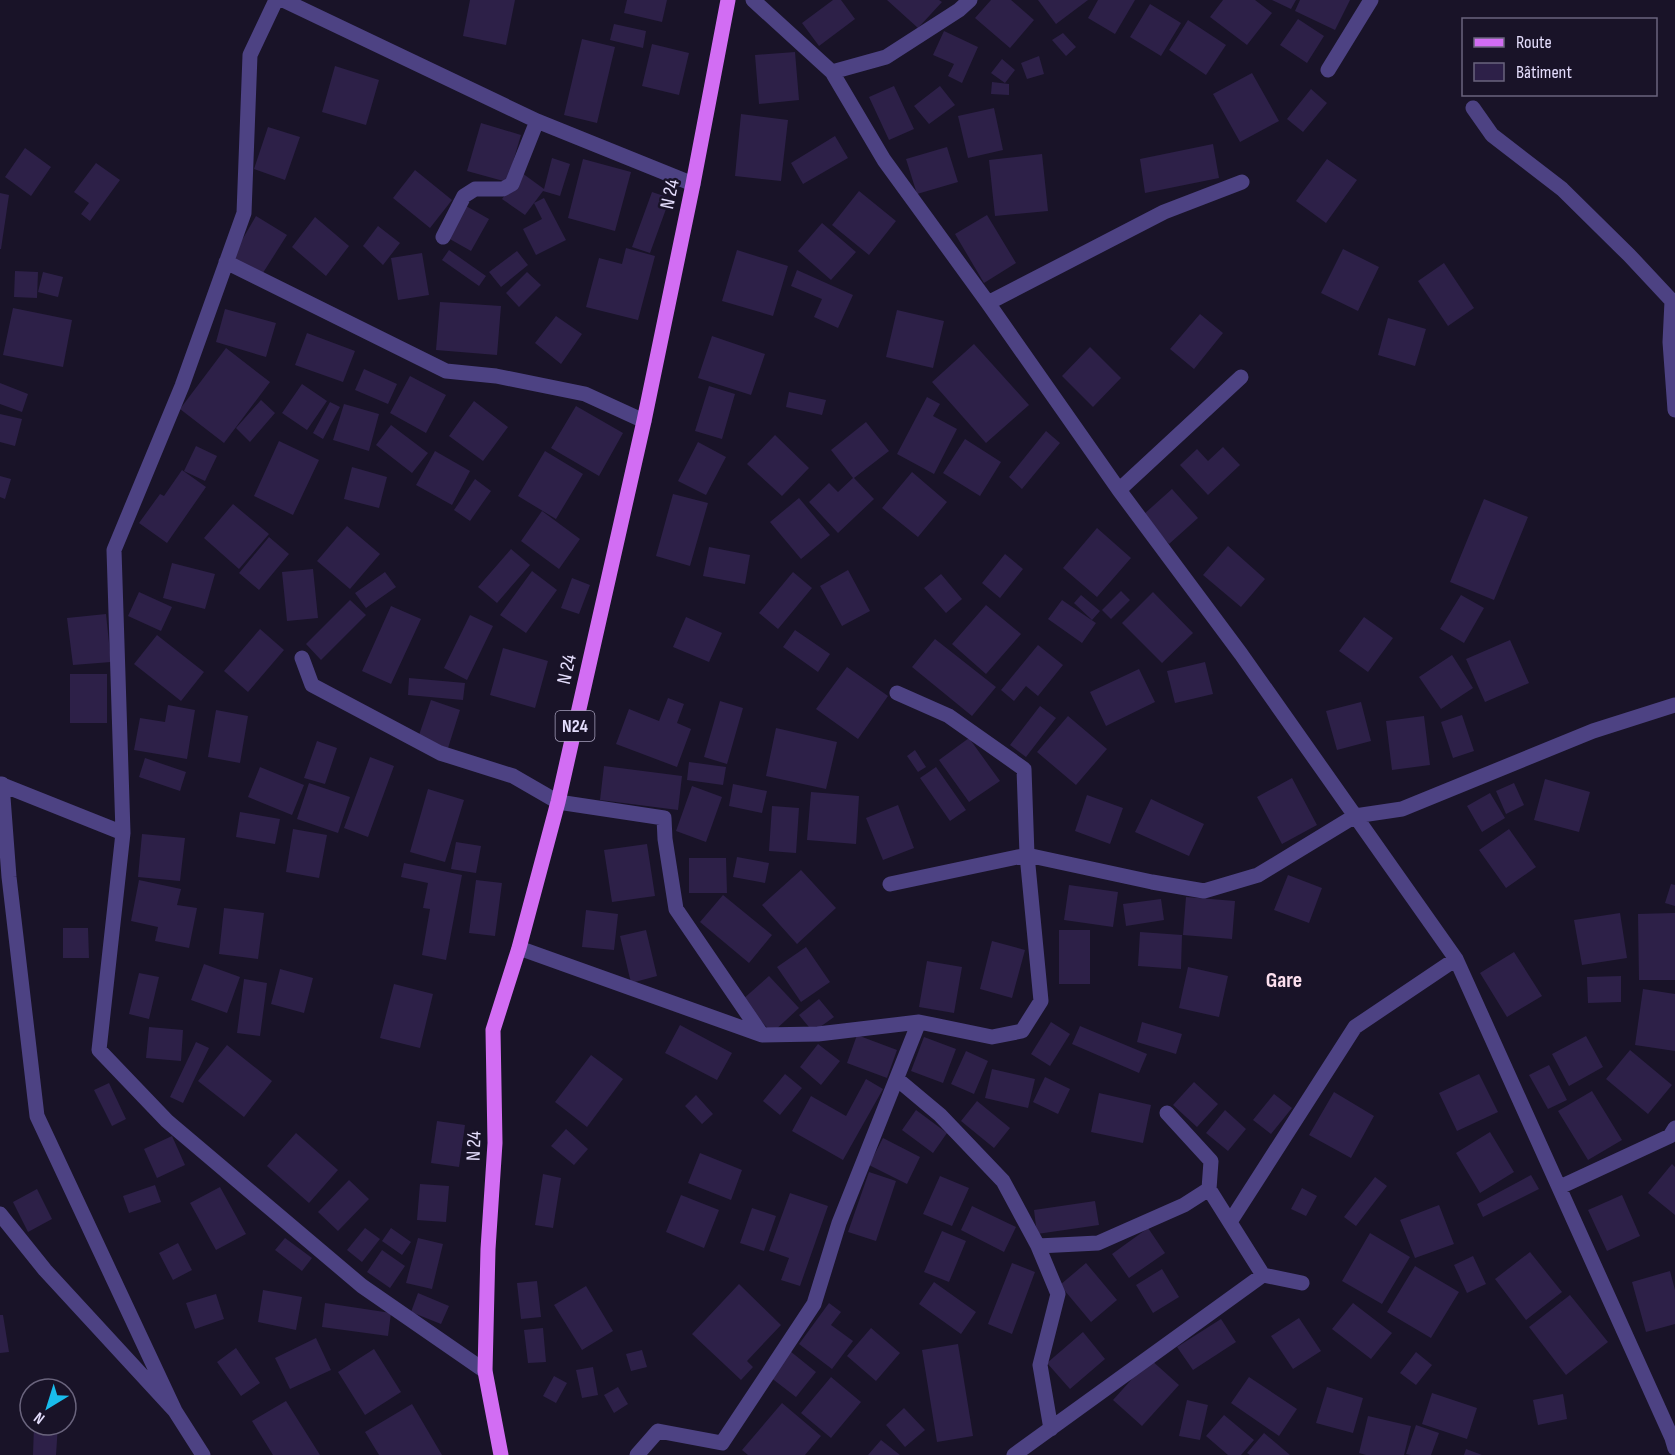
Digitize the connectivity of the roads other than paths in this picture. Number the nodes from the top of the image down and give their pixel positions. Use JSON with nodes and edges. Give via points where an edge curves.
{"nodes":[{"id":1,"x":276,"y":0,"type":"edge"},
{"id":2,"x":283,"y":0,"type":"edge"},
{"id":3,"x":728,"y":0,"type":"edge"},
{"id":4,"x":753,"y":0,"type":"edge"},
{"id":5,"x":970,"y":0,"type":"edge"},
{"id":6,"x":1371,"y":0,"type":"edge"},
{"id":7,"x":1328,"y":70,"type":"dead end"},
{"id":8,"x":832,"y":72,"type":"junction"},
{"id":9,"x":1473,"y":108,"type":"dead end"},
{"id":10,"x":537,"y":121,"type":"junction"},
{"id":11,"x":1242,"y":182,"type":"dead end"},
{"id":12,"x":693,"y":184,"type":"junction"},
{"id":13,"x":443,"y":237,"type":"dead end"},
{"id":14,"x":226,"y":262,"type":"junction"},
{"id":15,"x":1673,"y":302,"type":"edge"},
{"id":16,"x":988,"y":303,"type":"junction"},
{"id":17,"x":1240,"y":377,"type":"dead end"},
{"id":18,"x":1675,"y":410,"type":"edge"},
{"id":19,"x":644,"y":422,"type":"junction"},
{"id":20,"x":1119,"y":490,"type":"junction"},
{"id":21,"x":302,"y":658,"type":"dead end"},
{"id":22,"x":897,"y":693,"type":"dead end"},
{"id":23,"x":1675,"y":705,"type":"edge"},
{"id":24,"x":1,"y":784,"type":"edge"},
{"id":25,"x":558,"y":802,"type":"junction"},
{"id":26,"x":1355,"y":816,"type":"junction"},
{"id":27,"x":123,"y":833,"type":"junction"},
{"id":28,"x":1027,"y":855,"type":"junction"},
{"id":29,"x":890,"y":884,"type":"dead end"},
{"id":30,"x":519,"y":948,"type":"junction"},
{"id":31,"x":1456,"y":959,"type":"junction"},
{"id":32,"x":919,"y":1022,"type":"junction"},
{"id":33,"x":762,"y":1035,"type":"junction"},
{"id":34,"x":897,"y":1079,"type":"junction"},
{"id":35,"x":1167,"y":1113,"type":"dead end"},
{"id":36,"x":1675,"y":1128,"type":"edge"},
{"id":37,"x":1560,"y":1187,"type":"junction"},
{"id":38,"x":1209,"y":1189,"type":"junction"},
{"id":39,"x":0,"y":1214,"type":"edge"},
{"id":40,"x":1230,"y":1222,"type":"junction"},
{"id":41,"x":1038,"y":1246,"type":"junction"},
{"id":42,"x":1263,"y":1275,"type":"junction"},
{"id":43,"x":1302,"y":1282,"type":"dead end"},
{"id":44,"x":485,"y":1371,"type":"junction"},
{"id":45,"x":175,"y":1411,"type":"junction"},
{"id":46,"x":1051,"y":1429,"type":"junction"},
{"id":47,"x":1675,"y":1448,"type":"edge"},
{"id":48,"x":203,"y":1455,"type":"edge"},
{"id":49,"x":501,"y":1455,"type":"edge"},
{"id":50,"x":637,"y":1455,"type":"edge"},
{"id":51,"x":1014,"y":1455,"type":"edge"}],
"edges":[{"from":1,"to":14,"type":"street","via":[[250,55],[244,213]]},
{"from":2,"to":10,"type":"street"},
{"from":3,"to":12,"type":"main road","name":"N 24","number":"N24"},
{"from":4,"to":8,"type":"street"},
{"from":5,"to":8,"type":"street","via":[[886,57]]},
{"from":6,"to":7,"type":"street"},
{"from":8,"to":16,"type":"street","via":[[884,160]]},
{"from":9,"to":15,"type":"street","via":[[1492,135],[1562,189]]},
{"from":10,"to":12,"type":"street"},
{"from":10,"to":13,"type":"street","via":[[512,184],[503,189],[475,189],[464,196]]},
{"from":11,"to":16,"type":"street","via":[[1164,212]]},
{"from":12,"to":19,"type":"main road","name":"N 24","number":"N24"},
{"from":14,"to":19,"type":"street","via":[[446,371],[496,376],[585,394]]},
{"from":14,"to":27,"type":"street","via":[[182,386],[114,550]]},
{"from":15,"to":18,"type":"street","via":[[1670,342]]},
{"from":16,"to":20,"type":"street"},
{"from":17,"to":20,"type":"street"},
{"from":19,"to":25,"type":"main road","name":"N 24","number":"N24"},
{"from":20,"to":26,"type":"street"},
{"from":21,"to":25,"type":"street","via":[[312,685],[440,753],[513,776]]},
{"from":22,"to":28,"type":"street","via":[[949,716],[1024,769]]},
{"from":23,"to":26,"type":"street","via":[[1593,731],[1402,809]]},
{"from":24,"to":27,"type":"street"},
{"from":24,"to":45,"type":"street","via":[[37,1116]]},
{"from":25,"to":30,"type":"main road","name":"N 24","number":"N24"},
{"from":25,"to":33,"type":"street","via":[[664,818],[676,909]]},
{"from":26,"to":28,"type":"street","via":[[1258,875],[1204,891]]},
{"from":26,"to":31,"type":"street"},
{"from":27,"to":44,"type":"street","via":[[99,1050],[167,1121],[362,1286]]},
{"from":28,"to":29,"type":"street"},
{"from":28,"to":32,"type":"street","via":[[1041,1001],[1022,1031],[992,1037]]},
{"from":30,"to":33,"type":"street"},
{"from":30,"to":44,"type":"main road","name":"N 24","number":"N24","via":[[493,1030],[495,1143]]},
{"from":31,"to":37,"type":"street"},
{"from":31,"to":40,"type":"street","via":[[1355,1027]]},
{"from":32,"to":33,"type":"street","via":[[818,1034]]},
{"from":32,"to":34,"type":"street"},
{"from":34,"to":41,"type":"street","via":[[940,1114],[1003,1181]]},
{"from":34,"to":50,"type":"street","via":[[839,1223],[814,1304],[722,1443],[658,1431]]},
{"from":35,"to":38,"type":"street","via":[[1212,1161]]},
{"from":36,"to":37,"type":"street","via":[[1670,1136]]},
{"from":37,"to":47,"type":"street"},
{"from":38,"to":40,"type":"street"},
{"from":38,"to":41,"type":"street","via":[[1184,1205],[1098,1243]]},
{"from":39,"to":45,"type":"street","via":[[45,1270]]},
{"from":40,"to":42,"type":"street"},
{"from":41,"to":46,"type":"street","via":[[1058,1294],[1040,1365]]},
{"from":42,"to":43,"type":"street"},
{"from":42,"to":46,"type":"street"},
{"from":44,"to":49,"type":"main road","name":"N 24","number":"N24"},
{"from":45,"to":48,"type":"street"},
{"from":46,"to":51,"type":"street"}]}
